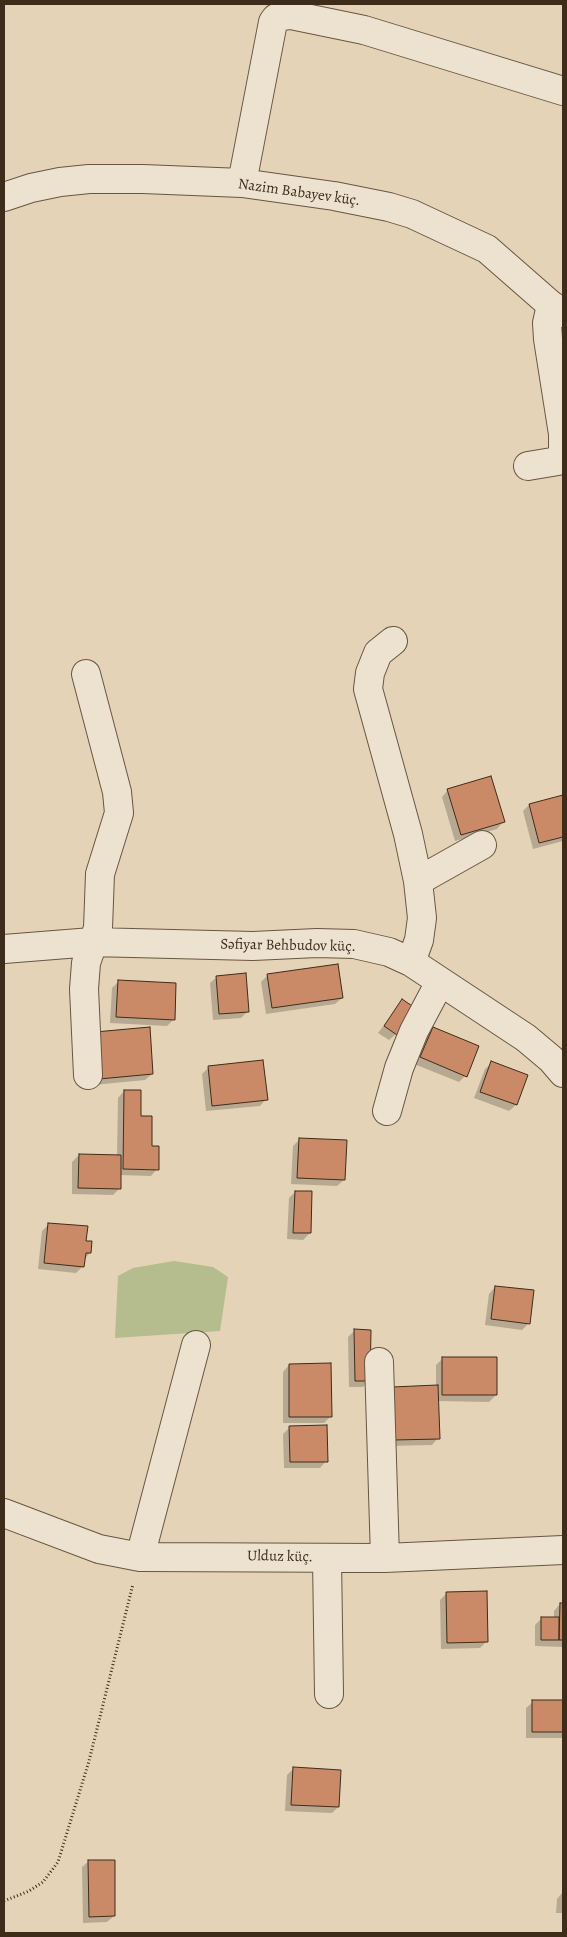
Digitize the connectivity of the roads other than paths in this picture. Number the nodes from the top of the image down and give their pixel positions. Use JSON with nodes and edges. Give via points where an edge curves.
{"nodes":[{"id":1,"x":563,"y":92,"type":"edge"},
{"id":2,"x":242,"y":183,"type":"junction"},
{"id":3,"x":4,"y":198,"type":"edge"},
{"id":4,"x":557,"y":309,"type":"edge"},
{"id":5,"x":528,"y":466,"type":"dead end"},
{"id":6,"x":393,"y":641,"type":"dead end"},
{"id":7,"x":86,"y":674,"type":"dead end"},
{"id":8,"x":482,"y":845,"type":"dead end"},
{"id":9,"x":418,"y":881,"type":"junction"},
{"id":10,"x":92,"y":942,"type":"junction"},
{"id":11,"x":4,"y":949,"type":"edge"},
{"id":12,"x":411,"y":962,"type":"junction"},
{"id":13,"x":440,"y":982,"type":"junction"},
{"id":14,"x":563,"y":1073,"type":"edge"},
{"id":15,"x":88,"y":1074,"type":"dead end"},
{"id":16,"x":387,"y":1111,"type":"dead end"},
{"id":17,"x":196,"y":1345,"type":"dead end"},
{"id":18,"x":378,"y":1362,"type":"dead end"},
{"id":19,"x":4,"y":1513,"type":"edge"},
{"id":20,"x":563,"y":1550,"type":"edge"},
{"id":21,"x":140,"y":1557,"type":"junction"},
{"id":22,"x":327,"y":1558,"type":"junction"},
{"id":23,"x":385,"y":1558,"type":"junction"},
{"id":24,"x":329,"y":1694,"type":"dead end"}],
"edges":[{"from":1,"to":2,"type":"street","via":[[364,30],[291,15],[281,16],[274,22]]},
{"from":2,"to":3,"type":"street","name":"Nazim Babayev küç.","via":[[89,179],[31,188]]},
{"from":2,"to":4,"type":"street","name":"Nazim Babayev küç.","via":[[334,196],[412,214],[487,249]]},
{"from":4,"to":5,"type":"street","via":[[547,323],[563,452],[558,461]]},
{"from":6,"to":9,"type":"street","via":[[378,653],[368,689]]},
{"from":7,"to":10,"type":"street","via":[[117,792],[119,813],[100,874],[98,928]]},
{"from":8,"to":9,"type":"street"},
{"from":9,"to":12,"type":"street","via":[[422,918]]},
{"from":10,"to":11,"type":"street","name":"Səfiyar Behbudov küç."},
{"from":10,"to":12,"type":"street","name":"Səfiyar Behbudov küç.","via":[[253,946],[354,944],[389,952]]},
{"from":10,"to":15,"type":"street","via":[[84,989]]},
{"from":12,"to":13,"type":"street","name":"Səfiyar Behbudov küç."},
{"from":13,"to":14,"type":"street","name":"Səfiyar Behbudov küç.","via":[[526,1038]]},
{"from":13,"to":16,"type":"street","via":[[414,1031]]},
{"from":17,"to":21,"type":"street"},
{"from":18,"to":23,"type":"street"},
{"from":19,"to":21,"type":"street","name":"Ulduz küç.","via":[[98,1549]]},
{"from":20,"to":23,"type":"street","name":"Ulduz küç."},
{"from":21,"to":22,"type":"street","name":"Ulduz küç."},
{"from":22,"to":23,"type":"street","name":"Ulduz küç."},
{"from":22,"to":24,"type":"street"}]}
